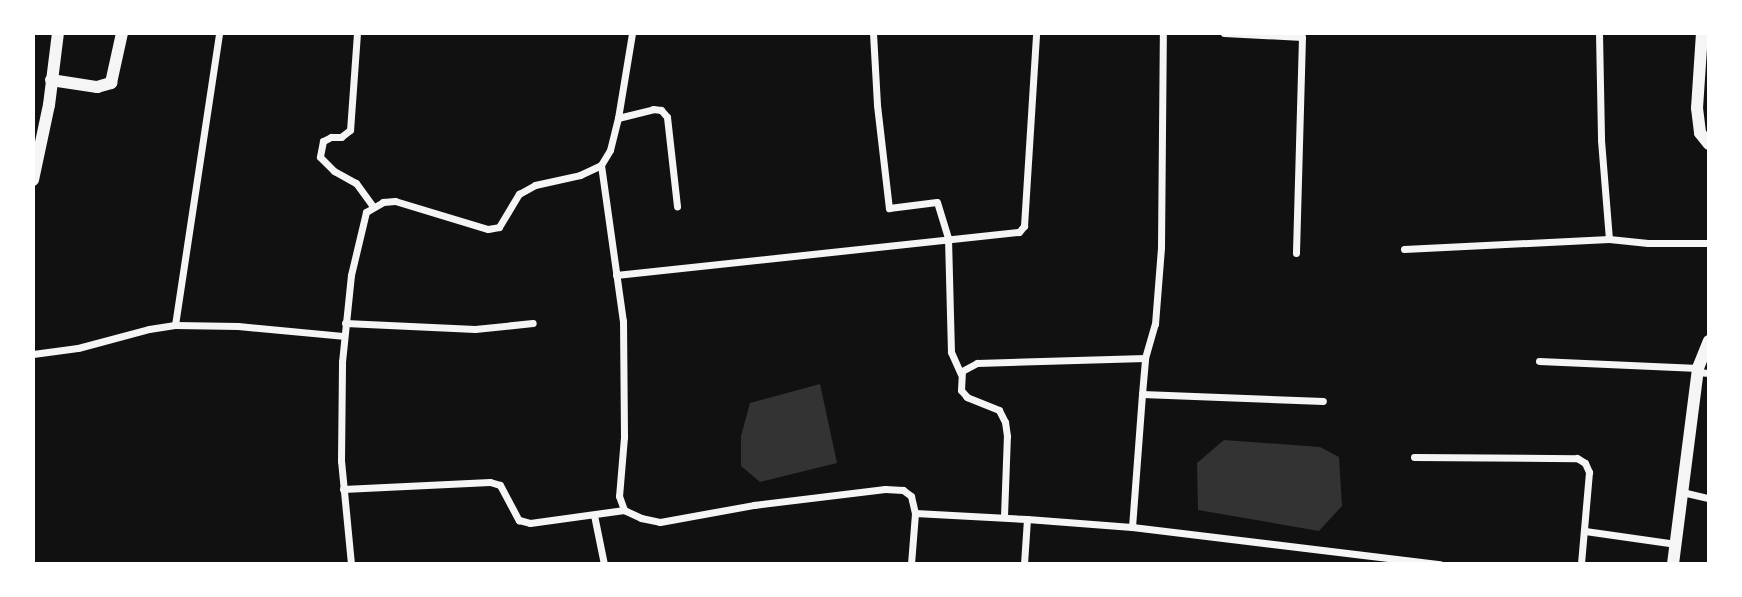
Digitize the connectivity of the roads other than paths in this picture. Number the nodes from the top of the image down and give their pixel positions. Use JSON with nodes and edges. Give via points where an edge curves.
{"nodes":[{"id":1,"x":58,"y":33,"type":"edge"},
{"id":2,"x":122,"y":33,"type":"edge"},
{"id":3,"x":219,"y":33,"type":"edge"},
{"id":4,"x":357,"y":33,"type":"edge"},
{"id":5,"x":632,"y":33,"type":"edge"},
{"id":6,"x":873,"y":33,"type":"edge"},
{"id":7,"x":1036,"y":33,"type":"edge"},
{"id":8,"x":1163,"y":33,"type":"edge"},
{"id":9,"x":1223,"y":33,"type":"edge"},
{"id":10,"x":1599,"y":33,"type":"edge"},
{"id":11,"x":1702,"y":33,"type":"edge"},
{"id":12,"x":1237,"y":34,"type":"edge"},
{"id":13,"x":51,"y":80,"type":"junction"},
{"id":14,"x":618,"y":118,"type":"junction"},
{"id":15,"x":1709,"y":144,"type":"edge"},
{"id":16,"x":601,"y":165,"type":"junction"},
{"id":17,"x":33,"y":180,"type":"edge"},
{"id":18,"x":373,"y":206,"type":"junction"},
{"id":19,"x":677,"y":206,"type":"dead end"},
{"id":20,"x":948,"y":238,"type":"junction"},
{"id":21,"x":1609,"y":239,"type":"junction"},
{"id":22,"x":1709,"y":243,"type":"edge"},
{"id":23,"x":1404,"y":249,"type":"dead end"},
{"id":24,"x":1296,"y":253,"type":"dead end"},
{"id":25,"x":616,"y":275,"type":"junction"},
{"id":26,"x":345,"y":323,"type":"junction"},
{"id":27,"x":533,"y":323,"type":"dead end"},
{"id":28,"x":175,"y":325,"type":"junction"},
{"id":29,"x":343,"y":336,"type":"junction"},
{"id":30,"x":1709,"y":341,"type":"edge"},
{"id":31,"x":33,"y":354,"type":"edge"},
{"id":32,"x":1145,"y":358,"type":"junction"},
{"id":33,"x":1539,"y":361,"type":"dead end"},
{"id":34,"x":1701,"y":371,"type":"edge"},
{"id":35,"x":961,"y":374,"type":"junction"},
{"id":36,"x":1142,"y":394,"type":"junction"},
{"id":37,"x":1323,"y":401,"type":"dead end"},
{"id":38,"x":1414,"y":457,"type":"dead end"},
{"id":39,"x":343,"y":489,"type":"junction"},
{"id":40,"x":1682,"y":492,"type":"junction"},
{"id":41,"x":1709,"y":498,"type":"edge"},
{"id":42,"x":624,"y":510,"type":"junction"},
{"id":43,"x":915,"y":513,"type":"junction"},
{"id":44,"x":594,"y":515,"type":"junction"},
{"id":45,"x":1004,"y":516,"type":"junction"},
{"id":46,"x":1027,"y":519,"type":"junction"},
{"id":47,"x":1132,"y":527,"type":"junction"},
{"id":48,"x":1585,"y":531,"type":"junction"},
{"id":49,"x":1676,"y":544,"type":"junction"},
{"id":50,"x":351,"y":564,"type":"edge"},
{"id":51,"x":604,"y":564,"type":"edge"},
{"id":52,"x":911,"y":564,"type":"edge"},
{"id":53,"x":1024,"y":564,"type":"edge"},
{"id":54,"x":1440,"y":564,"type":"edge"},
{"id":55,"x":1581,"y":564,"type":"edge"},
{"id":56,"x":1673,"y":564,"type":"edge"}],
"edges":[{"from":1,"to":13,"type":"street"},
{"from":2,"to":13,"type":"street","via":[[111,83],[97,87]]},
{"from":3,"to":28,"type":"street"},
{"from":4,"to":18,"type":"street","via":[[350,130],[323,141],[320,157],[356,183]]},
{"from":5,"to":14,"type":"street"},
{"from":6,"to":20,"type":"street","via":[[889,208],[937,202]]},
{"from":7,"to":20,"type":"street","via":[[1024,226],[1019,232]]},
{"from":8,"to":32,"type":"street","via":[[1161,247],[1154,324]]},
{"from":9,"to":12,"type":"street"},
{"from":10,"to":21,"type":"street"},
{"from":11,"to":15,"type":"street","via":[[1697,108],[1700,132]]},
{"from":12,"to":24,"type":"street","via":[[1302,37]]},
{"from":13,"to":17,"type":"street"},
{"from":14,"to":16,"type":"street"},
{"from":14,"to":19,"type":"street","via":[[653,109],[667,117]]},
{"from":16,"to":18,"type":"street","via":[[519,194],[499,227],[488,229],[395,201]]},
{"from":16,"to":25,"type":"street"},
{"from":18,"to":26,"type":"street","via":[[361,227]]},
{"from":20,"to":25,"type":"street"},
{"from":20,"to":35,"type":"street","via":[[951,352]]},
{"from":21,"to":22,"type":"street"},
{"from":21,"to":23,"type":"street"},
{"from":25,"to":42,"type":"street","via":[[624,347],[619,496]]},
{"from":26,"to":27,"type":"street","via":[[462,329]]},
{"from":26,"to":29,"type":"street"},
{"from":28,"to":29,"type":"street"},
{"from":28,"to":31,"type":"street"},
{"from":29,"to":39,"type":"street"},
{"from":30,"to":34,"type":"street"},
{"from":32,"to":35,"type":"street","via":[[976,363]]},
{"from":32,"to":36,"type":"street"},
{"from":33,"to":34,"type":"street"},
{"from":34,"to":40,"type":"street"},
{"from":35,"to":45,"type":"street","via":[[961,390],[967,397],[999,410],[1005,422]]},
{"from":36,"to":37,"type":"street"},
{"from":36,"to":47,"type":"street"},
{"from":38,"to":48,"type":"street","via":[[1577,458],[1589,472]]},
{"from":39,"to":44,"type":"street","via":[[490,482],[500,485],[519,520],[530,523]]},
{"from":39,"to":50,"type":"street"},
{"from":40,"to":41,"type":"street"},
{"from":40,"to":49,"type":"street"},
{"from":42,"to":43,"type":"street","via":[[660,522],[885,489],[903,490],[911,496]]},
{"from":42,"to":44,"type":"street"},
{"from":43,"to":45,"type":"street"},
{"from":43,"to":52,"type":"street"},
{"from":44,"to":51,"type":"street"},
{"from":45,"to":46,"type":"street"},
{"from":46,"to":47,"type":"street"},
{"from":46,"to":53,"type":"street"},
{"from":47,"to":54,"type":"street"},
{"from":48,"to":49,"type":"street"},
{"from":48,"to":55,"type":"street"},
{"from":49,"to":56,"type":"street"}]}
